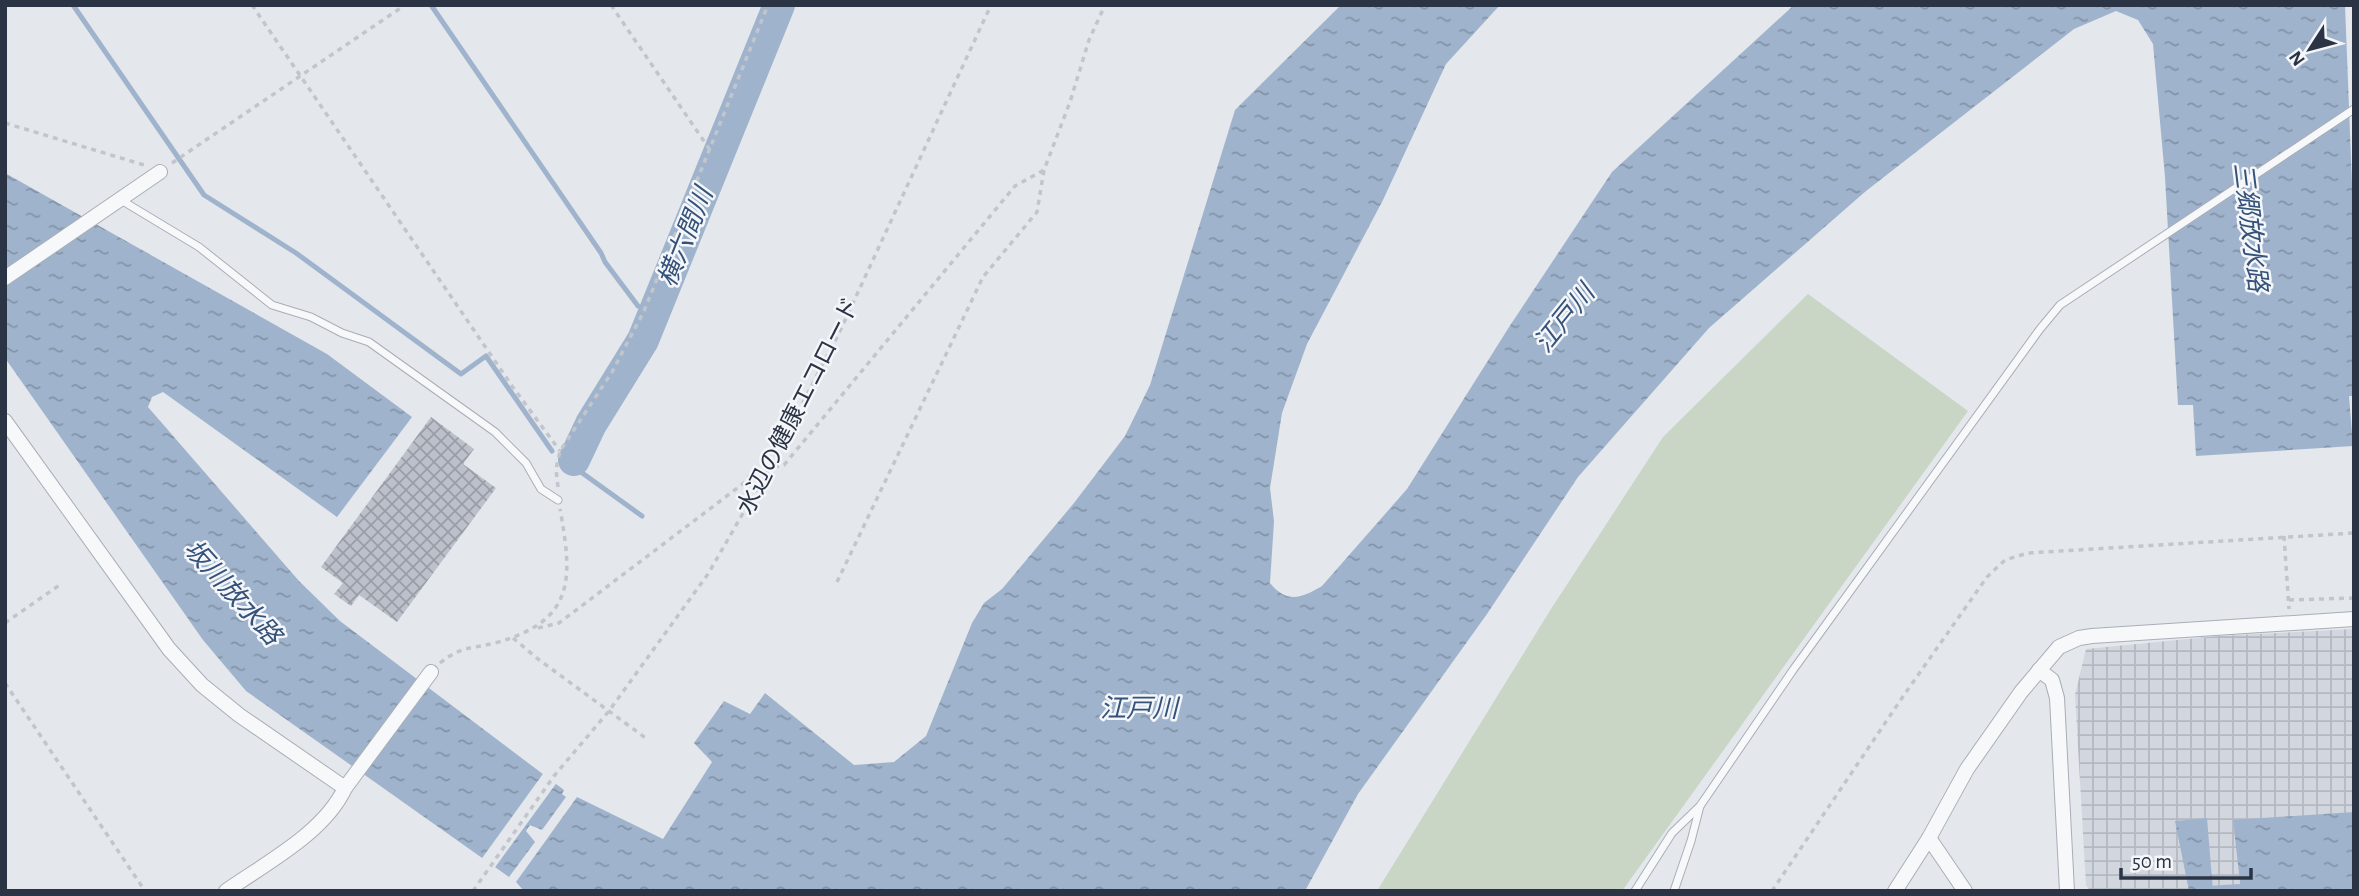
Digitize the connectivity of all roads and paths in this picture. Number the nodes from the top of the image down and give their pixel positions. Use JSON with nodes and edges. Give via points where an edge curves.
{"nodes":[{"id":1,"x":252,"y":5,"type":"edge"},
{"id":2,"x":405,"y":5,"type":"edge"},
{"id":3,"x":611,"y":5,"type":"edge"},
{"id":4,"x":768,"y":5,"type":"edge"},
{"id":5,"x":991,"y":5,"type":"edge"},
{"id":6,"x":1105,"y":5,"type":"edge"},
{"id":7,"x":302,"y":76,"type":"junction"},
{"id":8,"x":2354,"y":109,"type":"edge"},
{"id":9,"x":5,"y":123,"type":"edge"},
{"id":10,"x":710,"y":150,"type":"junction"},
{"id":11,"x":1044,"y":170,"type":"junction"},
{"id":12,"x":160,"y":172,"type":"junction"},
{"id":13,"x":117,"y":202,"type":"junction"},
{"id":14,"x":5,"y":278,"type":"edge"},
{"id":15,"x":5,"y":421,"type":"edge"},
{"id":16,"x":560,"y":451,"type":"junction"},
{"id":17,"x":769,"y":468,"type":"junction"},
{"id":18,"x":558,"y":500,"type":"junction"},
{"id":19,"x":2354,"y":533,"type":"edge"},
{"id":20,"x":2284,"y":536,"type":"junction"},
{"id":21,"x":837,"y":582,"type":"dead end"},
{"id":22,"x":61,"y":584,"type":"dead end"},
{"id":23,"x":2354,"y":598,"type":"edge"},
{"id":24,"x":2354,"y":619,"type":"edge"},
{"id":25,"x":5,"y":623,"type":"edge"},
{"id":26,"x":536,"y":628,"type":"junction"},
{"id":27,"x":513,"y":638,"type":"junction"},
{"id":28,"x":2039,"y":670,"type":"junction"},
{"id":29,"x":431,"y":672,"type":"joint"},
{"id":30,"x":5,"y":683,"type":"edge"},
{"id":31,"x":609,"y":711,"type":"junction"},
{"id":32,"x":647,"y":738,"type":"dead end"},
{"id":33,"x":345,"y":788,"type":"junction"},
{"id":34,"x":1700,"y":806,"type":"junction"},
{"id":35,"x":1929,"y":838,"type":"junction"},
{"id":36,"x":145,"y":891,"type":"edge"},
{"id":37,"x":226,"y":891,"type":"edge"},
{"id":38,"x":474,"y":891,"type":"edge"},
{"id":39,"x":1635,"y":891,"type":"edge"},
{"id":40,"x":1674,"y":891,"type":"edge"},
{"id":41,"x":1772,"y":891,"type":"edge"},
{"id":42,"x":1895,"y":891,"type":"edge"},
{"id":43,"x":1965,"y":891,"type":"edge"},
{"id":44,"x":2067,"y":891,"type":"edge"}],
"edges":[{"from":1,"to":7,"type":"path"},
{"from":2,"to":7,"type":"path"},
{"from":3,"to":10,"type":"path"},
{"from":4,"to":10,"type":"path"},
{"from":5,"to":17,"type":"path","name":"水辺の健康エコロード","via":[[840,331]]},
{"from":6,"to":11,"type":"path"},
{"from":7,"to":12,"type":"path"},
{"from":7,"to":16,"type":"path"},
{"from":8,"to":34,"type":"lane","via":[[2060,305],[1793,670]]},
{"from":9,"to":12,"type":"path"},
{"from":10,"to":16,"type":"path","via":[[629,343]]},
{"from":11,"to":17,"type":"path","via":[[1015,186],[784,465]]},
{"from":11,"to":21,"type":"path","via":[[1037,212],[983,277]]},
{"from":12,"to":13,"type":"street"},
{"from":13,"to":14,"type":"street"},
{"from":13,"to":18,"type":"lane","via":[[199,247],[272,305],[369,342],[495,432],[526,463],[541,489]]},
{"from":15,"to":33,"type":"street","via":[[169,649],[202,685]]},
{"from":16,"to":18,"type":"path"},
{"from":17,"to":26,"type":"path","via":[[753,471],[744,483],[559,623]]},
{"from":17,"to":31,"type":"path","name":"水辺の健康エコロード","via":[[708,575]]},
{"from":18,"to":26,"type":"path","via":[[568,564],[564,592]]},
{"from":19,"to":20,"type":"path"},
{"from":20,"to":23,"type":"path","via":[[2289,603]]},
{"from":20,"to":41,"type":"path","via":[[2028,553],[2005,560],[1987,577]]},
{"from":22,"to":25,"type":"path"},
{"from":24,"to":28,"type":"street","via":[[2079,638],[2059,646]]},
{"from":26,"to":27,"type":"path"},
{"from":27,"to":29,"type":"path","via":[[465,648]]},
{"from":27,"to":31,"type":"path"},
{"from":28,"to":35,"type":"street","via":[[1967,769]]},
{"from":28,"to":44,"type":"street","via":[[2052,680],[2057,698]]},
{"from":29,"to":33,"type":"street"},
{"from":30,"to":36,"type":"path"},
{"from":31,"to":32,"type":"path"},
{"from":31,"to":38,"type":"path","name":"水辺の健康エコロード","via":[[554,776]]},
{"from":33,"to":37,"type":"street","via":[[324,820]]},
{"from":34,"to":39,"type":"lane","via":[[1672,834]]},
{"from":34,"to":40,"type":"lane"},
{"from":35,"to":42,"type":"street"},
{"from":35,"to":43,"type":"street"}]}
